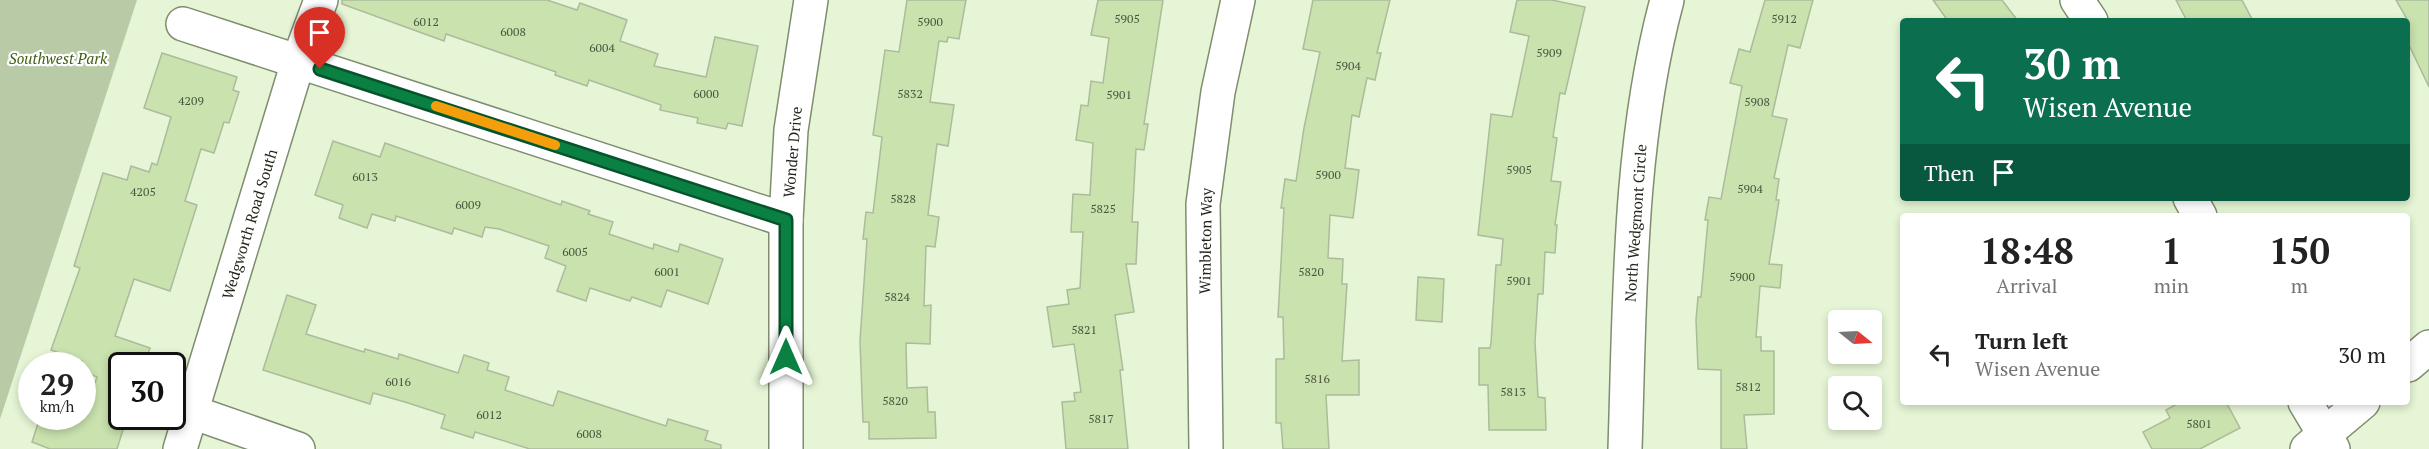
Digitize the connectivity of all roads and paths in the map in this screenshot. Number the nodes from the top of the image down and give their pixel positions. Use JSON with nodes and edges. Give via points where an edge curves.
{"nodes":[{"id":1,"x":321,"y":0,"type":"edge"},
{"id":2,"x":811,"y":0,"type":"edge"},
{"id":3,"x":1238,"y":0,"type":"edge"},
{"id":4,"x":1667,"y":0,"type":"edge"},
{"id":5,"x":2077,"y":0,"type":"edge"},
{"id":6,"x":2089,"y":18,"type":"edge"},
{"id":7,"x":183,"y":24,"type":"dead end"},
{"id":8,"x":298,"y":62,"type":"junction"},
{"id":9,"x":786,"y":220,"type":"junction"},
{"id":10,"x":2429,"y":347,"type":"edge"},
{"id":11,"x":2410,"y":363,"type":"edge"},
{"id":12,"x":2307,"y":405,"type":"edge"},
{"id":13,"x":2360,"y":405,"type":"edge"},
{"id":14,"x":192,"y":412,"type":"junction"},
{"id":15,"x":2321,"y":444,"type":"edge"},
{"id":16,"x":180,"y":449,"type":"edge"},
{"id":17,"x":298,"y":449,"type":"edge"},
{"id":18,"x":786,"y":449,"type":"edge"},
{"id":19,"x":1206,"y":449,"type":"edge"},
{"id":20,"x":1625,"y":449,"type":"edge"}],
"edges":[{"from":1,"to":8,"type":"street","name":"Wedgworth Road South"},
{"from":2,"to":9,"type":"street","name":"Wonder Drive","via":[[791,130]]},
{"from":3,"to":19,"type":"street","name":"Wimbleton Way","via":[[1218,92],[1203,204]]},
{"from":4,"to":20,"type":"street","name":"North Wedgmont Circle","via":[[1642,128],[1630,291]]},
{"from":5,"to":6,"type":"street"},
{"from":7,"to":8,"type":"street"},
{"from":8,"to":9,"type":"street"},
{"from":8,"to":14,"type":"street","name":"Wedgworth Road South"},
{"from":9,"to":18,"type":"street","name":"Wonder Drive"},
{"from":10,"to":11,"type":"street"},
{"from":12,"to":15,"type":"street"},
{"from":13,"to":15,"type":"street"},
{"from":14,"to":16,"type":"street","name":"Wedgworth Road South"},
{"from":14,"to":17,"type":"street"}]}
